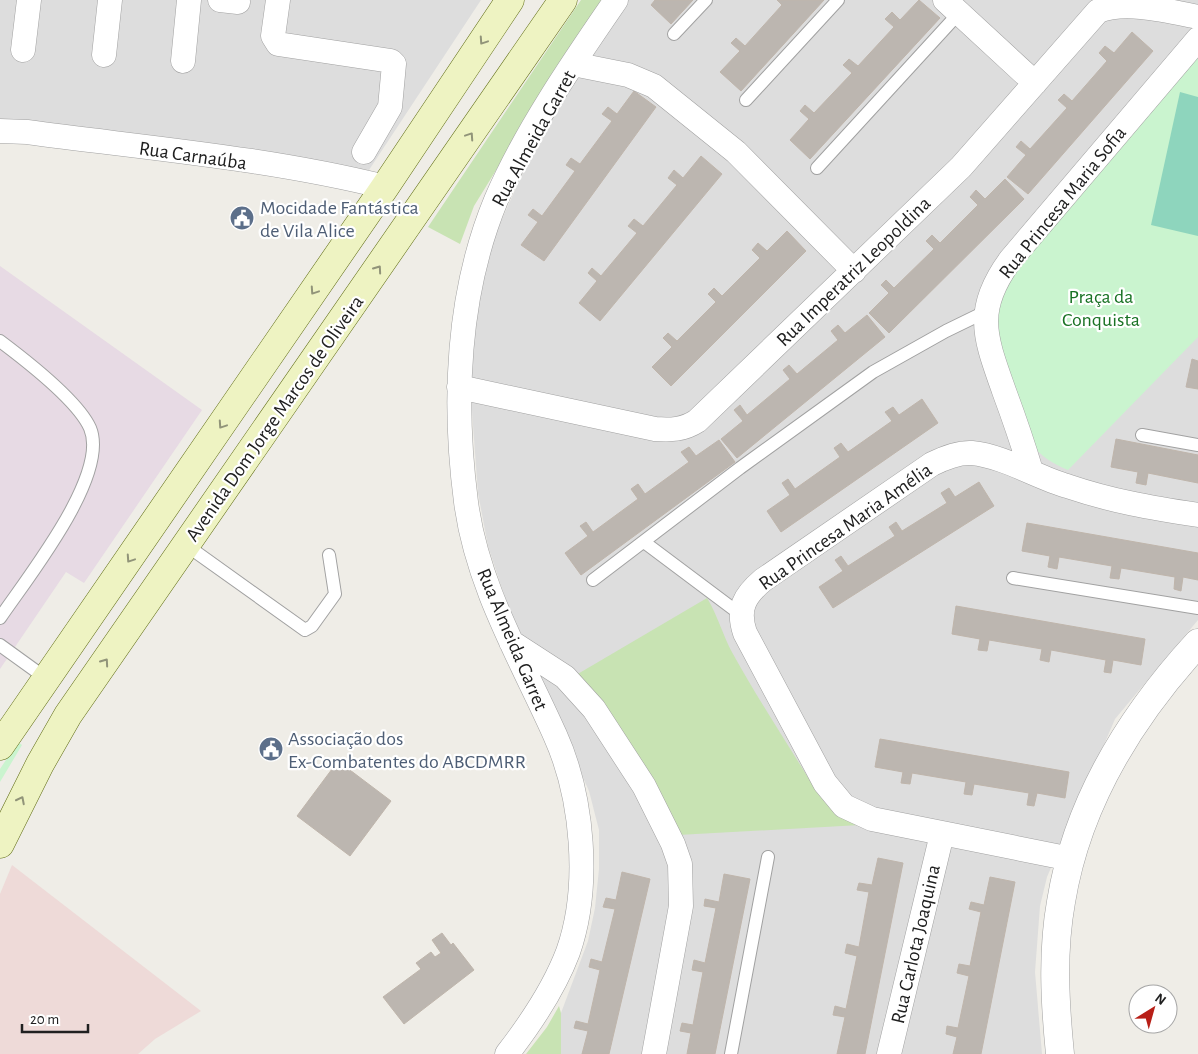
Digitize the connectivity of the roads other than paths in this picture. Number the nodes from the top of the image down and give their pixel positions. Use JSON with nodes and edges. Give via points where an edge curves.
{"nodes":[{"id":1,"x":29,"y":0,"type":"edge"},
{"id":2,"x":110,"y":0,"type":"edge"},
{"id":3,"x":189,"y":0,"type":"edge"},
{"id":4,"x":278,"y":0,"type":"edge"},
{"id":5,"x":510,"y":0,"type":"edge"},
{"id":6,"x":563,"y":0,"type":"edge"},
{"id":7,"x":616,"y":0,"type":"edge"},
{"id":8,"x":706,"y":0,"type":"edge"},
{"id":9,"x":838,"y":0,"type":"edge"},
{"id":10,"x":952,"y":6,"type":"edge"},
{"id":11,"x":1198,"y":17,"type":"edge"},
{"id":12,"x":674,"y":34,"type":"dead end"},
{"id":13,"x":1198,"y":39,"type":"edge"},
{"id":14,"x":23,"y":50,"type":"dead end"},
{"id":15,"x":104,"y":55,"type":"dead end"},
{"id":16,"x":183,"y":61,"type":"dead end"},
{"id":17,"x":573,"y":64,"type":"junction"},
{"id":18,"x":1035,"y":83,"type":"junction"},
{"id":19,"x":746,"y":100,"type":"dead end"},
{"id":20,"x":0,"y":131,"type":"edge"},
{"id":21,"x":364,"y":152,"type":"dead end"},
{"id":22,"x":817,"y":168,"type":"dead end"},
{"id":23,"x":385,"y":187,"type":"junction"},
{"id":24,"x":854,"y":271,"type":"junction"},
{"id":25,"x":987,"y":311,"type":"junction"},
{"id":26,"x":0,"y":341,"type":"edge"},
{"id":27,"x":459,"y":387,"type":"junction"},
{"id":28,"x":1142,"y":435,"type":"dead end"},
{"id":29,"x":1198,"y":445,"type":"edge"},
{"id":30,"x":1032,"y":471,"type":"junction"},
{"id":31,"x":1198,"y":515,"type":"edge"},
{"id":32,"x":644,"y":542,"type":"junction"},
{"id":33,"x":186,"y":545,"type":"junction"},
{"id":34,"x":329,"y":556,"type":"dead end"},
{"id":35,"x":1013,"y":578,"type":"dead end"},
{"id":36,"x":593,"y":580,"type":"dead end"},
{"id":37,"x":1198,"y":608,"type":"edge"},
{"id":38,"x":740,"y":614,"type":"junction"},
{"id":39,"x":0,"y":618,"type":"edge"},
{"id":40,"x":511,"y":642,"type":"junction"},
{"id":41,"x":1198,"y":643,"type":"edge"},
{"id":42,"x":0,"y":645,"type":"edge"},
{"id":43,"x":47,"y":679,"type":"junction"},
{"id":44,"x":0,"y":746,"type":"edge"},
{"id":45,"x":942,"y":834,"type":"junction"},
{"id":46,"x":0,"y":844,"type":"edge"},
{"id":47,"x":768,"y":857,"type":"dead end"},
{"id":48,"x":1071,"y":859,"type":"junction"},
{"id":49,"x":507,"y":1054,"type":"edge"},
{"id":50,"x":654,"y":1054,"type":"edge"},
{"id":51,"x":731,"y":1054,"type":"edge"},
{"id":52,"x":889,"y":1054,"type":"edge"},
{"id":53,"x":1060,"y":1054,"type":"edge"}],
"edges":[{"from":1,"to":14,"type":"street"},
{"from":2,"to":15,"type":"street"},
{"from":3,"to":16,"type":"street"},
{"from":4,"to":21,"type":"street","via":[[273,36],[281,46],[394,64],[390,107]]},
{"from":5,"to":23,"type":"main road","name":"Avenida Dom Jorge Marcos de Oliveira","one_way":true},
{"from":33,"to":6,"type":"main road","name":"Avenida Dom Jorge Marcos de Oliveira","one_way":true},
{"from":7,"to":17,"type":"street","name":"Rua Almeida Garret"},
{"from":8,"to":12,"type":"lane"},
{"from":9,"to":19,"type":"lane"},
{"from":10,"to":18,"type":"street"},
{"from":10,"to":22,"type":"lane"},
{"from":11,"to":18,"type":"street","name":"Rua Imperatriz Leopoldina","via":[[1132,4],[1106,7],[1098,11]]},
{"from":13,"to":25,"type":"street","name":"Rua Princesa Maria Sofia","via":[[1012,259],[992,289]]},
{"from":17,"to":24,"type":"street","via":[[628,75],[654,86],[736,152]]},
{"from":17,"to":27,"type":"street","name":"Rua Almeida Garret","via":[[511,169],[484,234],[467,304]]},
{"from":18,"to":24,"type":"street","name":"Rua Imperatriz Leopoldina","via":[[961,167]]},
{"from":20,"to":23,"type":"street","name":"Rua Carnaúba","via":[[220,158]]},
{"from":23,"to":43,"type":"main road","name":"Avenida Dom Jorge Marcos de Oliveira","one_way":true},
{"from":24,"to":27,"type":"street","name":"Rua Imperatriz Leopoldina","via":[[697,421],[677,430],[655,429]]},
{"from":25,"to":30,"type":"street","name":"Rua Princesa Maria Sofia","via":[[987,342]]},
{"from":25,"to":32,"type":"lane","via":[[873,372]]},
{"from":26,"to":39,"type":"lane","via":[[51,383],[82,416],[89,426],[94,445],[88,473],[70,514]]},
{"from":27,"to":40,"type":"street","name":"Rua Almeida Garret","via":[[466,504],[485,581]]},
{"from":28,"to":29,"type":"lane"},
{"from":30,"to":31,"type":"street","name":"Rua Princesa Maria Amélia","via":[[1064,486],[1119,503]]},
{"from":30,"to":38,"type":"street","name":"Rua Princesa Maria Amélia","via":[[973,453],[951,456],[932,464],[763,580],[745,599]]},
{"from":32,"to":36,"type":"lane"},
{"from":32,"to":38,"type":"lane"},
{"from":33,"to":34,"type":"lane","via":[[305,630],[312,626],[335,594]]},
{"from":46,"to":33,"type":"main road","name":"Avenida Dom Jorge Marcos de Oliveira","one_way":true,"via":[[68,715]]},
{"from":35,"to":37,"type":"lane"},
{"from":38,"to":45,"type":"street","via":[[744,633],[836,799],[862,816]]},
{"from":40,"to":49,"type":"street","name":"Rua Almeida Garret","via":[[569,770],[578,815],[580,884],[576,920],[558,974],[528,1028]]},
{"from":40,"to":50,"type":"street","via":[[565,677],[581,692],[637,774],[673,844],[681,873],[681,906]]},
{"from":41,"to":48,"type":"street","via":[[1157,691],[1117,750],[1089,808]]},
{"from":42,"to":43,"type":"lane"},
{"from":43,"to":44,"type":"main road","name":"Avenida Dom Jorge Marcos de Oliveira"},
{"from":45,"to":48,"type":"street"},
{"from":45,"to":52,"type":"street","name":"Rua Carlota Joaquina"},
{"from":47,"to":51,"type":"lane"},
{"from":48,"to":53,"type":"street","via":[[1061,902],[1056,949]]}]}
